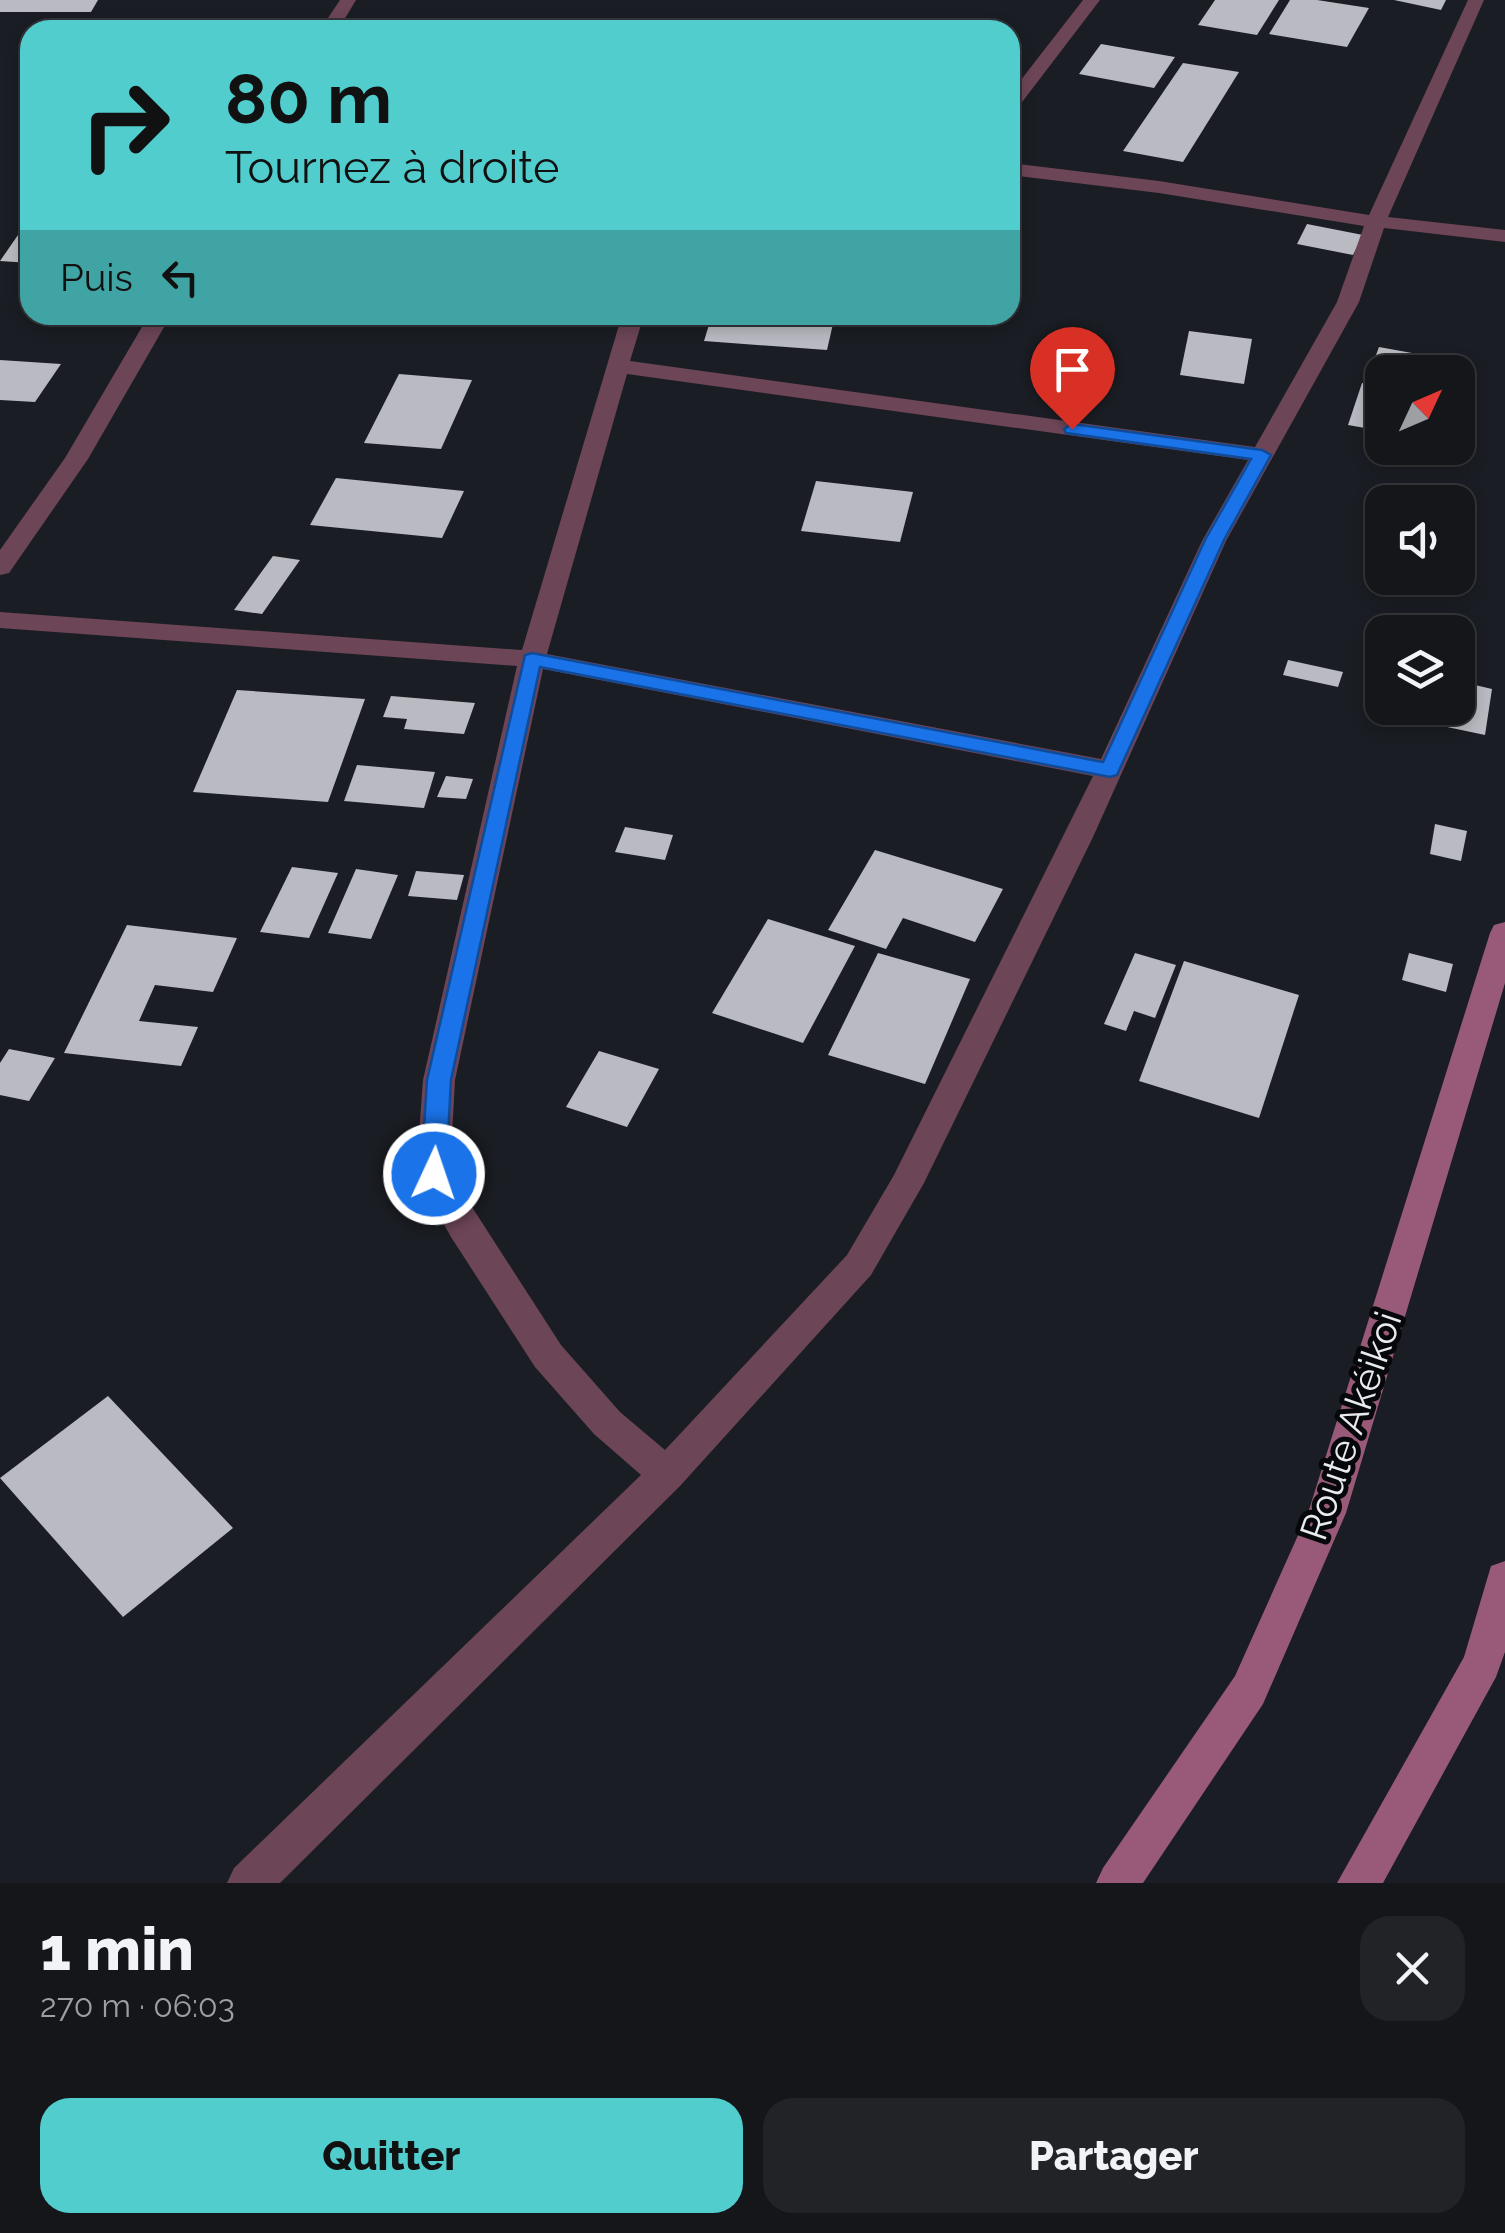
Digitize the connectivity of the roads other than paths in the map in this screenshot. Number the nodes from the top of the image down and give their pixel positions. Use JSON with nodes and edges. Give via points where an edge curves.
{"nodes":[{"id":1,"x":1092,"y":0,"type":"edge"},
{"id":2,"x":1476,"y":0,"type":"edge"},
{"id":3,"x":1020,"y":93,"type":"edge"},
{"id":4,"x":1020,"y":170,"type":"edge"},
{"id":5,"x":1376,"y":222,"type":"junction"},
{"id":6,"x":1505,"y":236,"type":"edge"},
{"id":7,"x":154,"y":325,"type":"edge"},
{"id":8,"x":630,"y":325,"type":"edge"},
{"id":9,"x":618,"y":366,"type":"junction"},
{"id":10,"x":1262,"y":455,"type":"junction"},
{"id":11,"x":0,"y":568,"type":"edge"},
{"id":12,"x":0,"y":620,"type":"edge"},
{"id":13,"x":532,"y":659,"type":"junction"},
{"id":14,"x":1110,"y":770,"type":"junction"},
{"id":15,"x":1505,"y":933,"type":"edge"},
{"id":16,"x":667,"y":1474,"type":"junction"},
{"id":17,"x":1505,"y":1579,"type":"edge"},
{"id":18,"x":250,"y":1883,"type":"edge"},
{"id":19,"x":1118,"y":1883,"type":"edge"},
{"id":20,"x":1359,"y":1883,"type":"edge"}],
"edges":[{"from":1,"to":3,"type":"street"},
{"from":2,"to":5,"type":"street"},
{"from":4,"to":5,"type":"street"},
{"from":5,"to":6,"type":"street"},
{"from":5,"to":10,"type":"street","via":[[1348,302]]},
{"from":7,"to":11,"type":"street","via":[[76,459]]},
{"from":8,"to":9,"type":"street"},
{"from":9,"to":10,"type":"street"},
{"from":9,"to":13,"type":"street"},
{"from":10,"to":14,"type":"street","via":[[1214,540]]},
{"from":12,"to":13,"type":"street"},
{"from":13,"to":14,"type":"street"},
{"from":13,"to":16,"type":"street","via":[[439,1080],[434,1174],[548,1356],[607,1423]]},
{"from":14,"to":16,"type":"street","via":[[908,1182],[858,1265]]},
{"from":15,"to":19,"type":"street","name":"Route Akéikoi","via":[[1327,1512],[1248,1690]]},
{"from":16,"to":18,"type":"street"},
{"from":17,"to":20,"type":"street","via":[[1482,1663]]}]}
